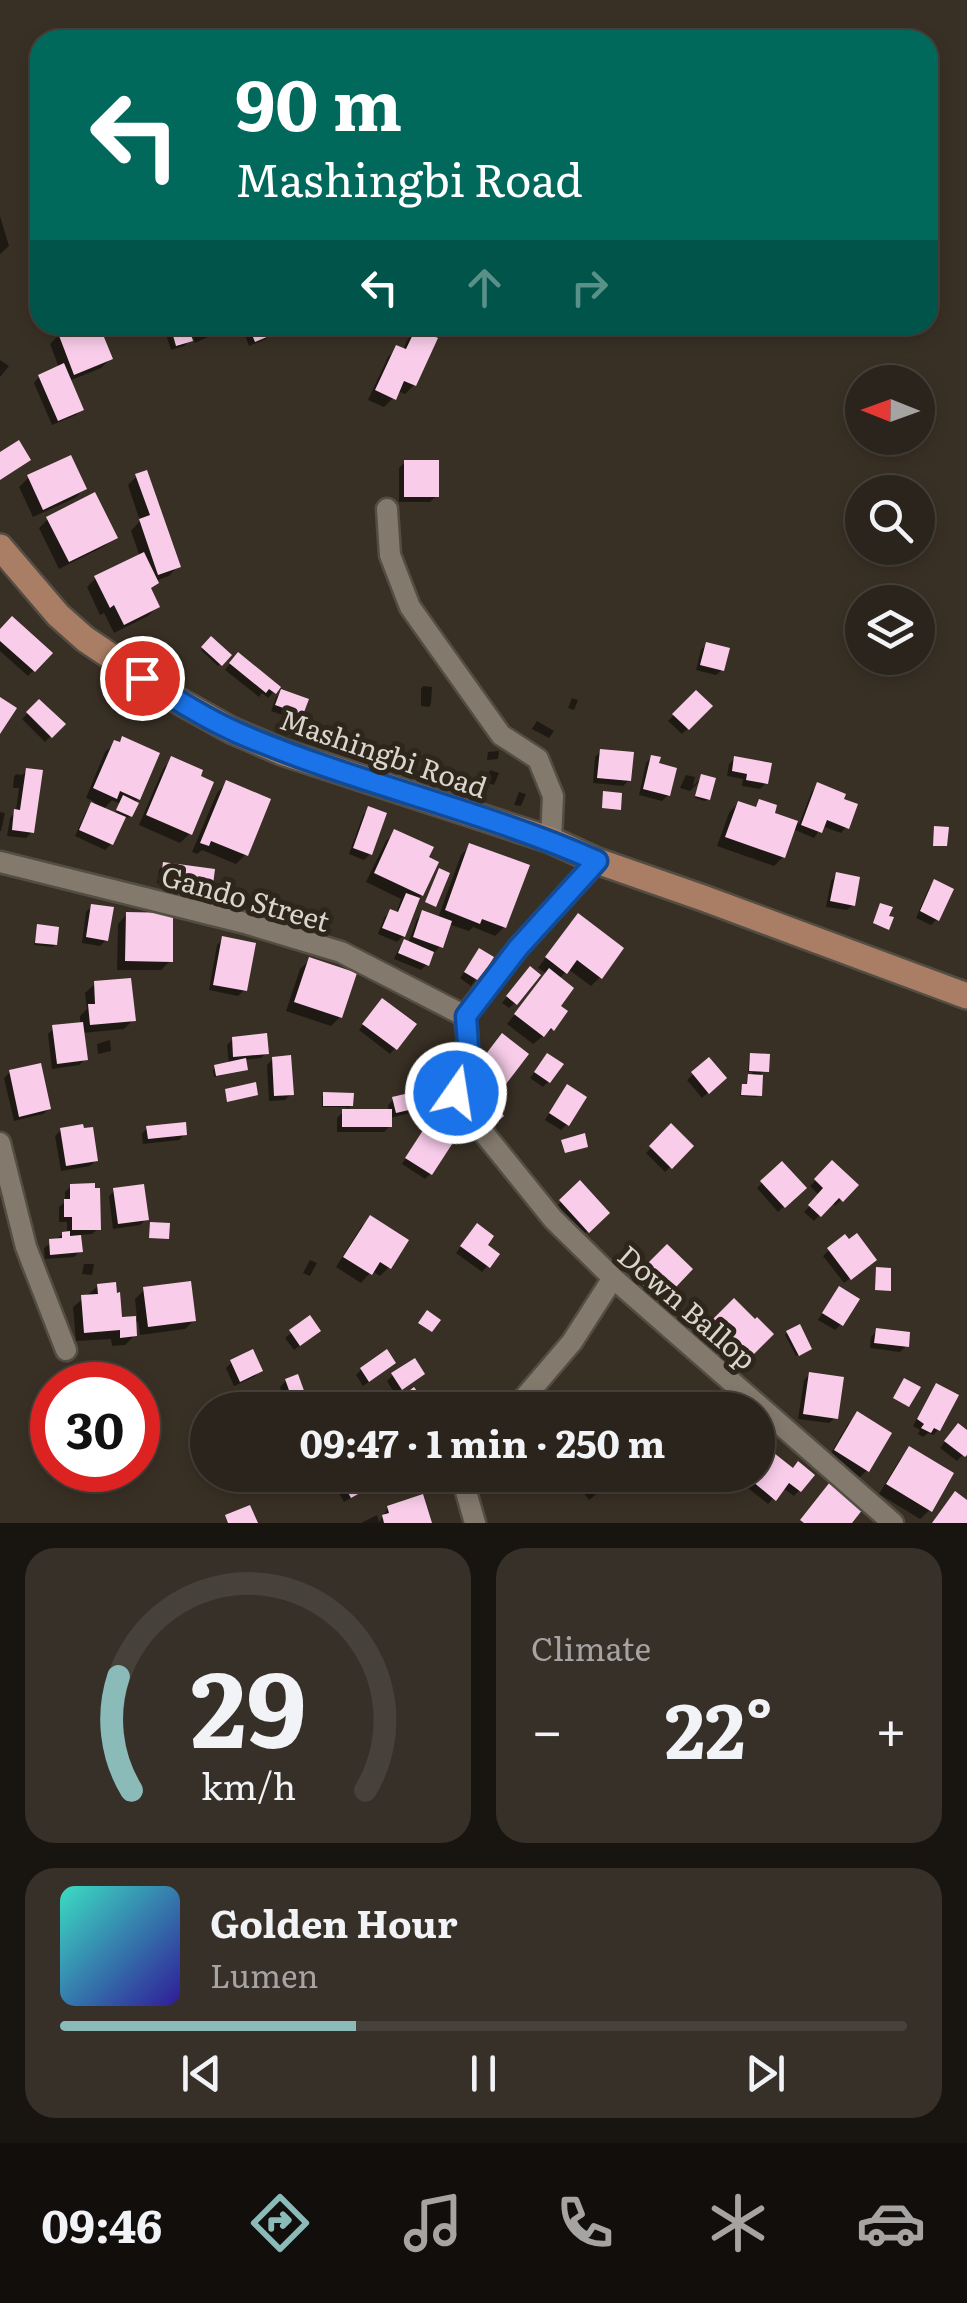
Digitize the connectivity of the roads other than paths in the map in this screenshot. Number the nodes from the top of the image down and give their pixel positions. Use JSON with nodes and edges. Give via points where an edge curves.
{"nodes":[{"id":1,"x":387,"y":509,"type":"dead end"},
{"id":2,"x":0,"y":547,"type":"edge"},
{"id":3,"x":551,"y":840,"type":"junction"},
{"id":4,"x":597,"y":861,"type":"junction"},
{"id":5,"x":0,"y":862,"type":"edge"},
{"id":6,"x":967,"y":996,"type":"edge"},
{"id":7,"x":466,"y":1016,"type":"junction"},
{"id":8,"x":0,"y":1143,"type":"edge"},
{"id":9,"x":614,"y":1278,"type":"junction"},
{"id":10,"x":66,"y":1350,"type":"dead end"},
{"id":11,"x":529,"y":1392,"type":"edge"},
{"id":12,"x":465,"y":1492,"type":"edge"},
{"id":13,"x":474,"y":1523,"type":"edge"},
{"id":14,"x":893,"y":1523,"type":"edge"}],
"edges":[{"from":1,"to":3,"type":"street","via":[[390,555],[410,607],[502,734],[538,759],[553,796]]},
{"from":2,"to":3,"type":"main road","name":"Mashingbi Road","via":[[85,639],[230,730]]},
{"from":3,"to":4,"type":"main road","name":"Mashingbi Road"},
{"from":4,"to":6,"type":"main road","name":"Mashingbi Road"},
{"from":4,"to":7,"type":"street"},
{"from":5,"to":7,"type":"street","name":"Gando Street","via":[[341,952]]},
{"from":7,"to":9,"type":"street","name":"Down Ballop","via":[[468,1046],[456,1093],[466,1111],[553,1219]]},
{"from":8,"to":10,"type":"street","via":[[26,1247]]},
{"from":9,"to":11,"type":"street"},
{"from":9,"to":14,"type":"street","name":"Down Ballop"},
{"from":12,"to":13,"type":"street"}]}
